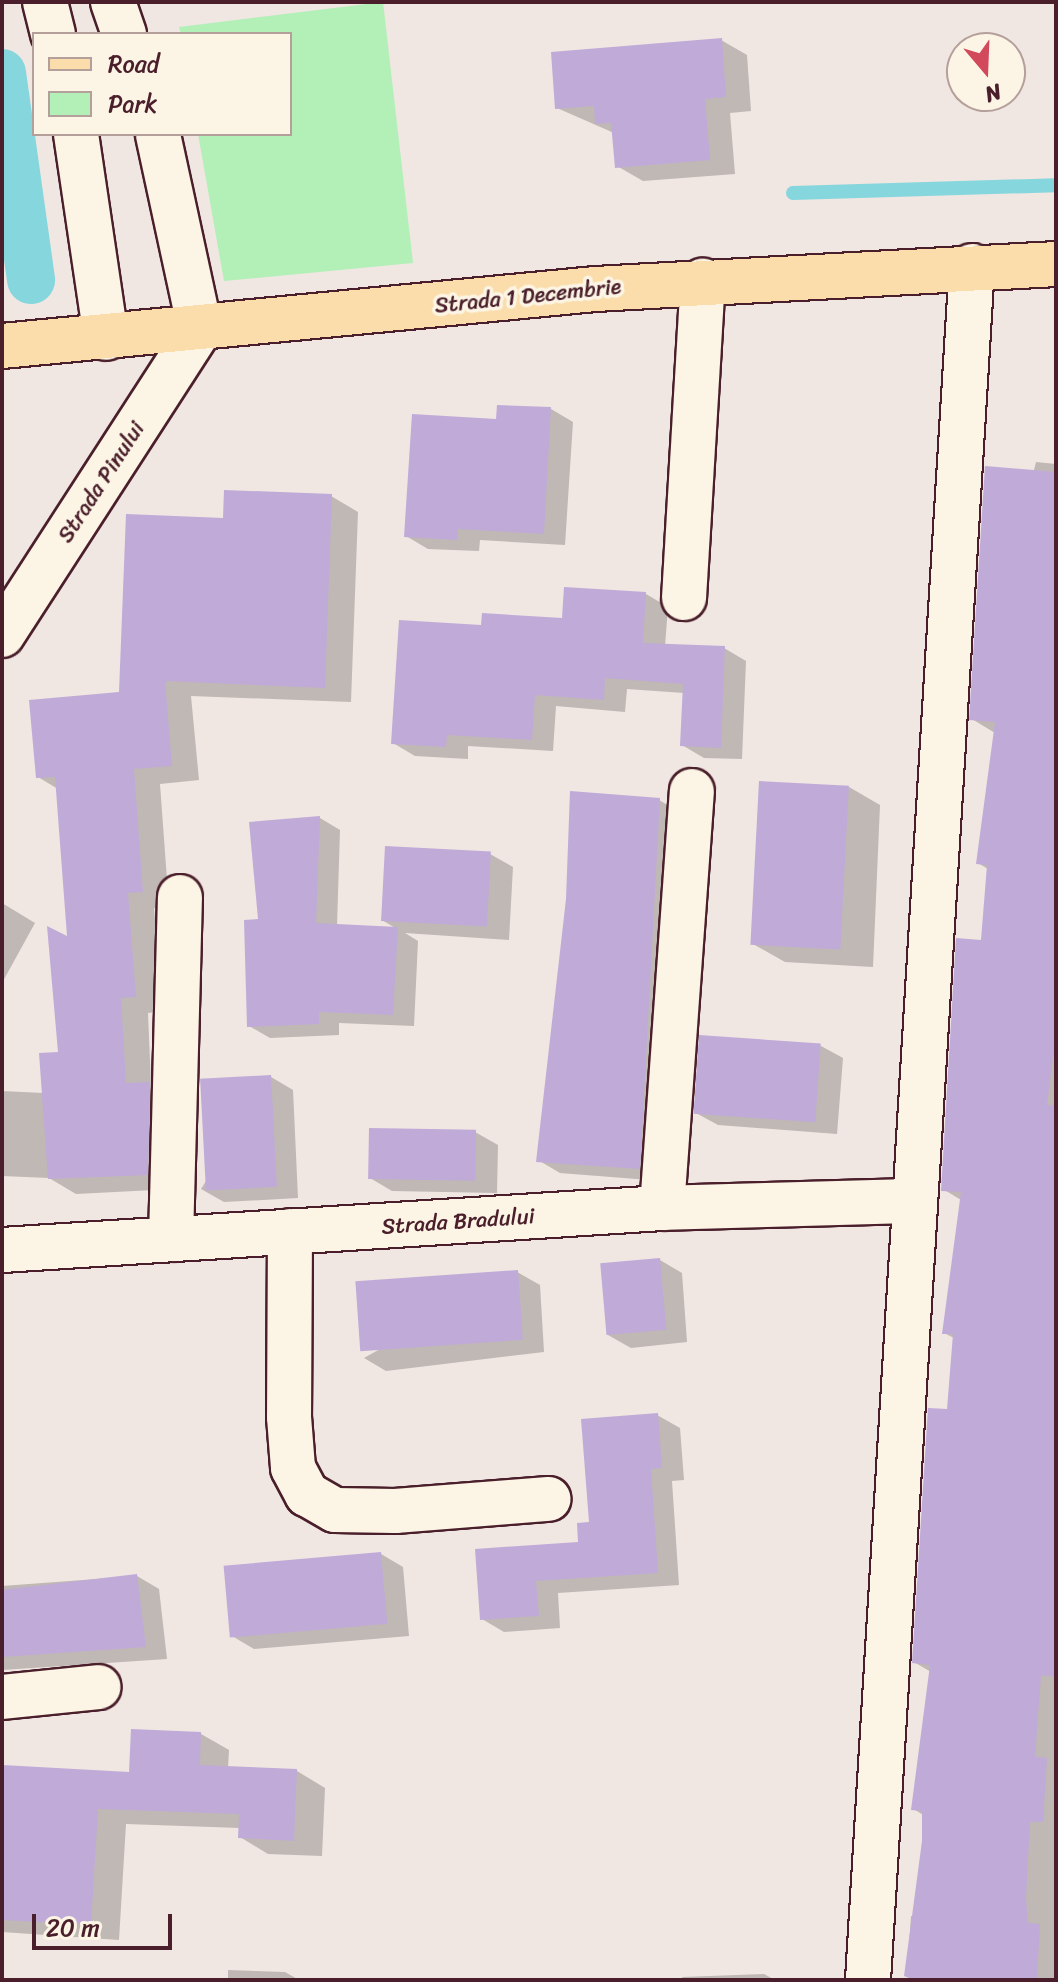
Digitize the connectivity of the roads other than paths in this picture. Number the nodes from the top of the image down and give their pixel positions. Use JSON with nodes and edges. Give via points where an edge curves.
{"nodes":[{"id":1,"x":45,"y":2,"type":"edge"},
{"id":2,"x":113,"y":2,"type":"edge"},
{"id":3,"x":52,"y":32,"type":"edge"},
{"id":4,"x":123,"y":32,"type":"edge"},
{"id":5,"x":76,"y":136,"type":"edge"},
{"id":6,"x":158,"y":136,"type":"edge"},
{"id":7,"x":1056,"y":264,"type":"edge"},
{"id":8,"x":972,"y":266,"type":"junction"},
{"id":9,"x":703,"y":281,"type":"junction"},
{"id":10,"x":200,"y":329,"type":"junction"},
{"id":11,"x":106,"y":338,"type":"junction"},
{"id":12,"x":2,"y":346,"type":"edge"},
{"id":13,"x":684,"y":598,"type":"dead end"},
{"id":14,"x":2,"y":635,"type":"edge"},
{"id":15,"x":692,"y":791,"type":"dead end"},
{"id":16,"x":180,"y":897,"type":"dead end"},
{"id":17,"x":915,"y":1201,"type":"junction"},
{"id":18,"x":662,"y":1208,"type":"junction"},
{"id":19,"x":290,"y":1231,"type":"junction"},
{"id":20,"x":171,"y":1239,"type":"junction"},
{"id":21,"x":2,"y":1250,"type":"edge"},
{"id":22,"x":549,"y":1499,"type":"dead end"},
{"id":23,"x":98,"y":1687,"type":"dead end"},
{"id":24,"x":2,"y":1697,"type":"edge"},
{"id":25,"x":868,"y":1980,"type":"edge"}],
"edges":[{"from":1,"to":3,"type":"street"},
{"from":2,"to":4,"type":"street"},
{"from":5,"to":11,"type":"street"},
{"from":6,"to":10,"type":"street"},
{"from":7,"to":8,"type":"main road","name":"Strada 1 Decembrie"},
{"from":8,"to":9,"type":"main road","name":"Strada 1 Decembrie"},
{"from":8,"to":17,"type":"street"},
{"from":9,"to":10,"type":"main road","name":"Strada 1 Decembrie"},
{"from":9,"to":13,"type":"street"},
{"from":10,"to":11,"type":"main road","name":"Strada 1 Decembrie"},
{"from":10,"to":14,"type":"street","name":"Strada Pinului"},
{"from":11,"to":12,"type":"main road","name":"Strada 1 Decembrie"},
{"from":15,"to":18,"type":"street"},
{"from":16,"to":20,"type":"street"},
{"from":17,"to":18,"type":"street","name":"Strada Bradului"},
{"from":17,"to":25,"type":"street"},
{"from":18,"to":19,"type":"street","name":"Strada Bradului"},
{"from":19,"to":20,"type":"street","name":"Strada Bradului"},
{"from":19,"to":22,"type":"street","via":[[289,1417],[293,1468],[307,1494],[335,1510],[395,1511]]},
{"from":20,"to":21,"type":"street","name":"Strada Bradului"},
{"from":23,"to":24,"type":"street"}]}
